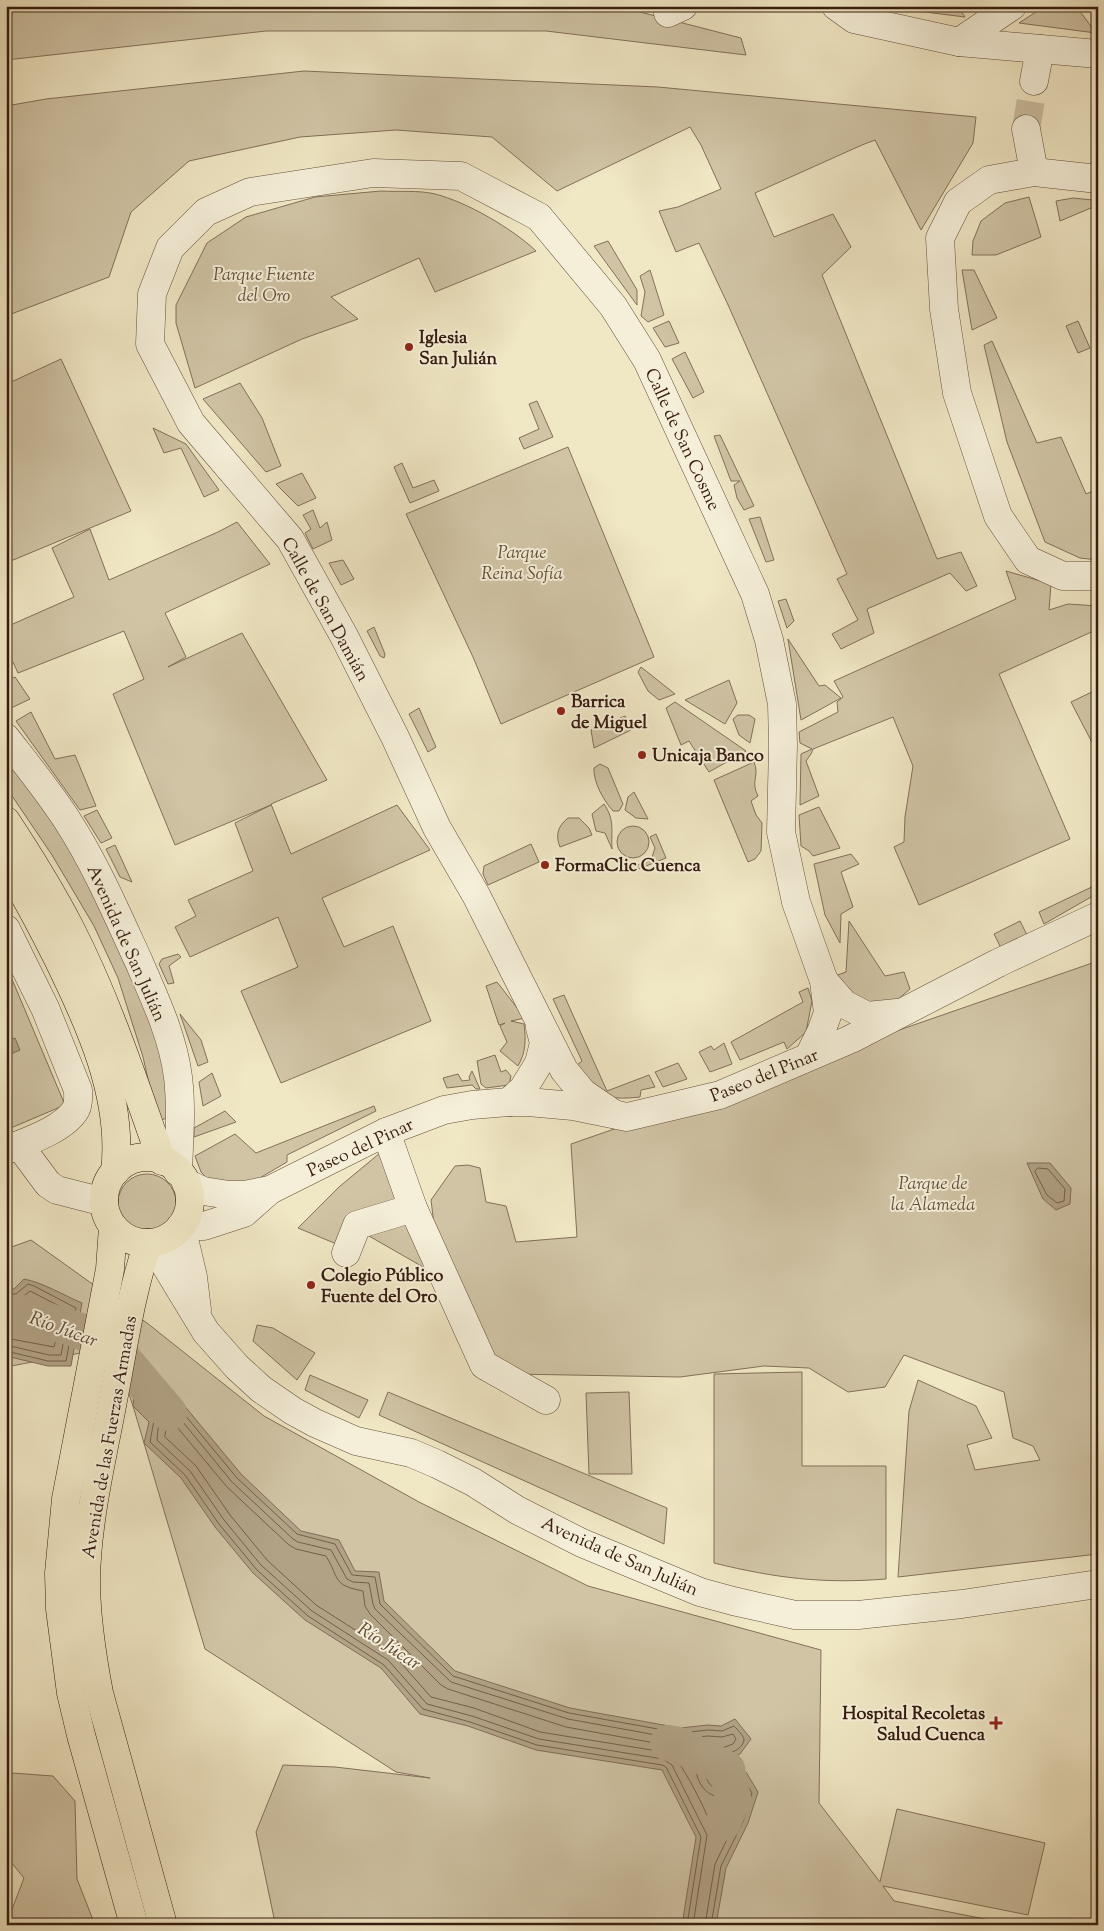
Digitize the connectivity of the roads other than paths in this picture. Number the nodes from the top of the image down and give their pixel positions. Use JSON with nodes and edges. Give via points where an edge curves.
{"nodes":[{"id":1,"x":1012,"y":6,"type":"edge"},
{"id":2,"x":854,"y":11,"type":"edge"},
{"id":3,"x":959,"y":42,"type":"junction"},
{"id":4,"x":1040,"y":49,"type":"junction"},
{"id":5,"x":1098,"y":54,"type":"edge"},
{"id":6,"x":1034,"y":81,"type":"tunnel mouth"},
{"id":7,"x":1026,"y":129,"type":"tunnel mouth"},
{"id":8,"x":1034,"y":172,"type":"junction"},
{"id":9,"x":1098,"y":179,"type":"edge"},
{"id":10,"x":250,"y":192,"type":"joint"},
{"id":11,"x":1098,"y":576,"type":"edge"},
{"id":12,"x":6,"y":738,"type":"edge"},
{"id":13,"x":6,"y":821,"type":"edge"},
{"id":14,"x":6,"y":864,"type":"edge"},
{"id":15,"x":1098,"y":916,"type":"edge"},
{"id":16,"x":6,"y":929,"type":"edge"},
{"id":17,"x":824,"y":981,"type":"junction"},
{"id":18,"x":901,"y":1013,"type":"junction"},
{"id":19,"x":537,"y":1016,"type":"junction"},
{"id":20,"x":809,"y":1056,"type":"junction"},
{"id":21,"x":509,"y":1102,"type":"junction"},
{"id":22,"x":614,"y":1114,"type":"junction"},
{"id":23,"x":386,"y":1132,"type":"junction"},
{"id":24,"x":22,"y":1144,"type":"edge"},
{"id":25,"x":115,"y":1172,"type":"junction"},
{"id":26,"x":175,"y":1172,"type":"junction"},
{"id":27,"x":270,"y":1190,"type":"junction"},
{"id":28,"x":413,"y":1208,"type":"junction"},
{"id":29,"x":244,"y":1213,"type":"junction"},
{"id":30,"x":108,"y":1214,"type":"junction"},
{"id":31,"x":181,"y":1226,"type":"junction"},
{"id":32,"x":150,"y":1243,"type":"junction"},
{"id":33,"x":346,"y":1253,"type":"dead end"},
{"id":34,"x":193,"y":1277,"type":"junction"},
{"id":35,"x":198,"y":1322,"type":"junction"},
{"id":36,"x":546,"y":1400,"type":"dead end"},
{"id":37,"x":1098,"y":1584,"type":"edge"},
{"id":38,"x":134,"y":1925,"type":"edge"},
{"id":39,"x":163,"y":1925,"type":"edge"}],
"edges":[{"from":1,"to":3,"type":"street"},
{"from":2,"to":3,"type":"street"},
{"from":3,"to":4,"type":"street"},
{"from":4,"to":5,"type":"street"},
{"from":4,"to":6,"type":"street"},
{"from":7,"to":8,"type":"street"},
{"from":8,"to":9,"type":"street"},
{"from":8,"to":11,"type":"street","via":[[989,180],[958,202],[940,238],[944,309],[957,393],[998,516],[1028,560],[1063,576]]},
{"from":10,"to":17,"type":"street","name":"Calle de San Cosme","via":[[373,172],[461,176],[539,217],[614,306],[647,360],[755,594],[769,640],[782,704],[780,832],[796,902]]},
{"from":10,"to":19,"type":"street","name":"Calle de San Damián","via":[[206,212],[170,248],[152,294],[150,344],[192,423],[290,539],[344,636],[437,828],[476,895]]},
{"from":12,"to":26,"type":"street","name":"Avenida de San Julián","via":[[76,834],[154,996],[170,1040],[178,1076],[180,1116]]},
{"from":13,"to":26,"type":"main road","via":[[71,929]]},
{"from":14,"to":25,"type":"main road","via":[[29,900],[88,1023],[107,1080],[117,1144]]},
{"from":15,"to":18,"type":"street","name":"Paseo del Pinar"},
{"from":16,"to":24,"type":"street","via":[[45,1008],[78,1090],[77,1108],[72,1115]]},
{"from":17,"to":18,"type":"street","name":"Calle de San Cosme","via":[[844,1004],[867,1016]]},
{"from":17,"to":20,"type":"street","name":"Calle de San Cosme","via":[[828,1012]]},
{"from":18,"to":20,"type":"street","name":"Paseo del Pinar","via":[[851,1040]]},
{"from":19,"to":21,"type":"street","name":"Calle de San Damián","via":[[544,1043],[539,1063],[523,1090]]},
{"from":19,"to":22,"type":"street","name":"Calle de San Damián","via":[[564,1070],[583,1093]]},
{"from":20,"to":22,"type":"street","name":"Paseo del Pinar","via":[[720,1095],[627,1117]]},
{"from":21,"to":22,"type":"street","name":"Paseo del Pinar","via":[[573,1106]]},
{"from":21,"to":23,"type":"street","name":"Paseo del Pinar","via":[[444,1110]]},
{"from":23,"to":27,"type":"street","name":"Paseo del Pinar"},
{"from":23,"to":28,"type":"street"},
{"from":24,"to":30,"type":"street","via":[[48,1184]]},
{"from":25,"to":26,"type":"main road","via":[[133,1160],[148,1158]]},
{"from":25,"to":30,"type":"main road","via":[[106,1189]]},
{"from":26,"to":27,"type":"street","name":"Paseo del Pinar","via":[[203,1191],[244,1195]]},
{"from":26,"to":31,"type":"main road","via":[[188,1190],[189,1205]]},
{"from":27,"to":29,"type":"street","name":"Paseo del Pinar"},
{"from":28,"to":33,"type":"street","via":[[357,1225]]},
{"from":28,"to":36,"type":"street","via":[[484,1365]]},
{"from":29,"to":31,"type":"street","name":"Paseo del Pinar","via":[[204,1226]]},
{"from":29,"to":34,"type":"street","via":[[207,1246]]},
{"from":30,"to":32,"type":"main road","via":[[118,1233],[132,1241]]},
{"from":30,"to":38,"type":"main road","name":"Avenida de las Fuerzas Armadas","via":[[112,1255],[66,1499],[59,1572],[60,1609],[81,1735]]},
{"from":31,"to":32,"type":"main road","via":[[168,1237]]},
{"from":31,"to":34,"type":"street"},
{"from":32,"to":35,"type":"street","name":"Avenida de San Julián"},
{"from":32,"to":39,"type":"main road","name":"Avenida de las Fuerzas Armadas","via":[[138,1271],[133,1294],[94,1503],[86,1578],[92,1657],[99,1693]]},
{"from":34,"to":35,"type":"street"},
{"from":35,"to":37,"type":"street","name":"Avenida de San Julián","via":[[260,1389],[316,1423],[356,1441],[411,1453],[437,1464],[582,1543],[734,1602],[795,1615],[858,1615]]}]}
